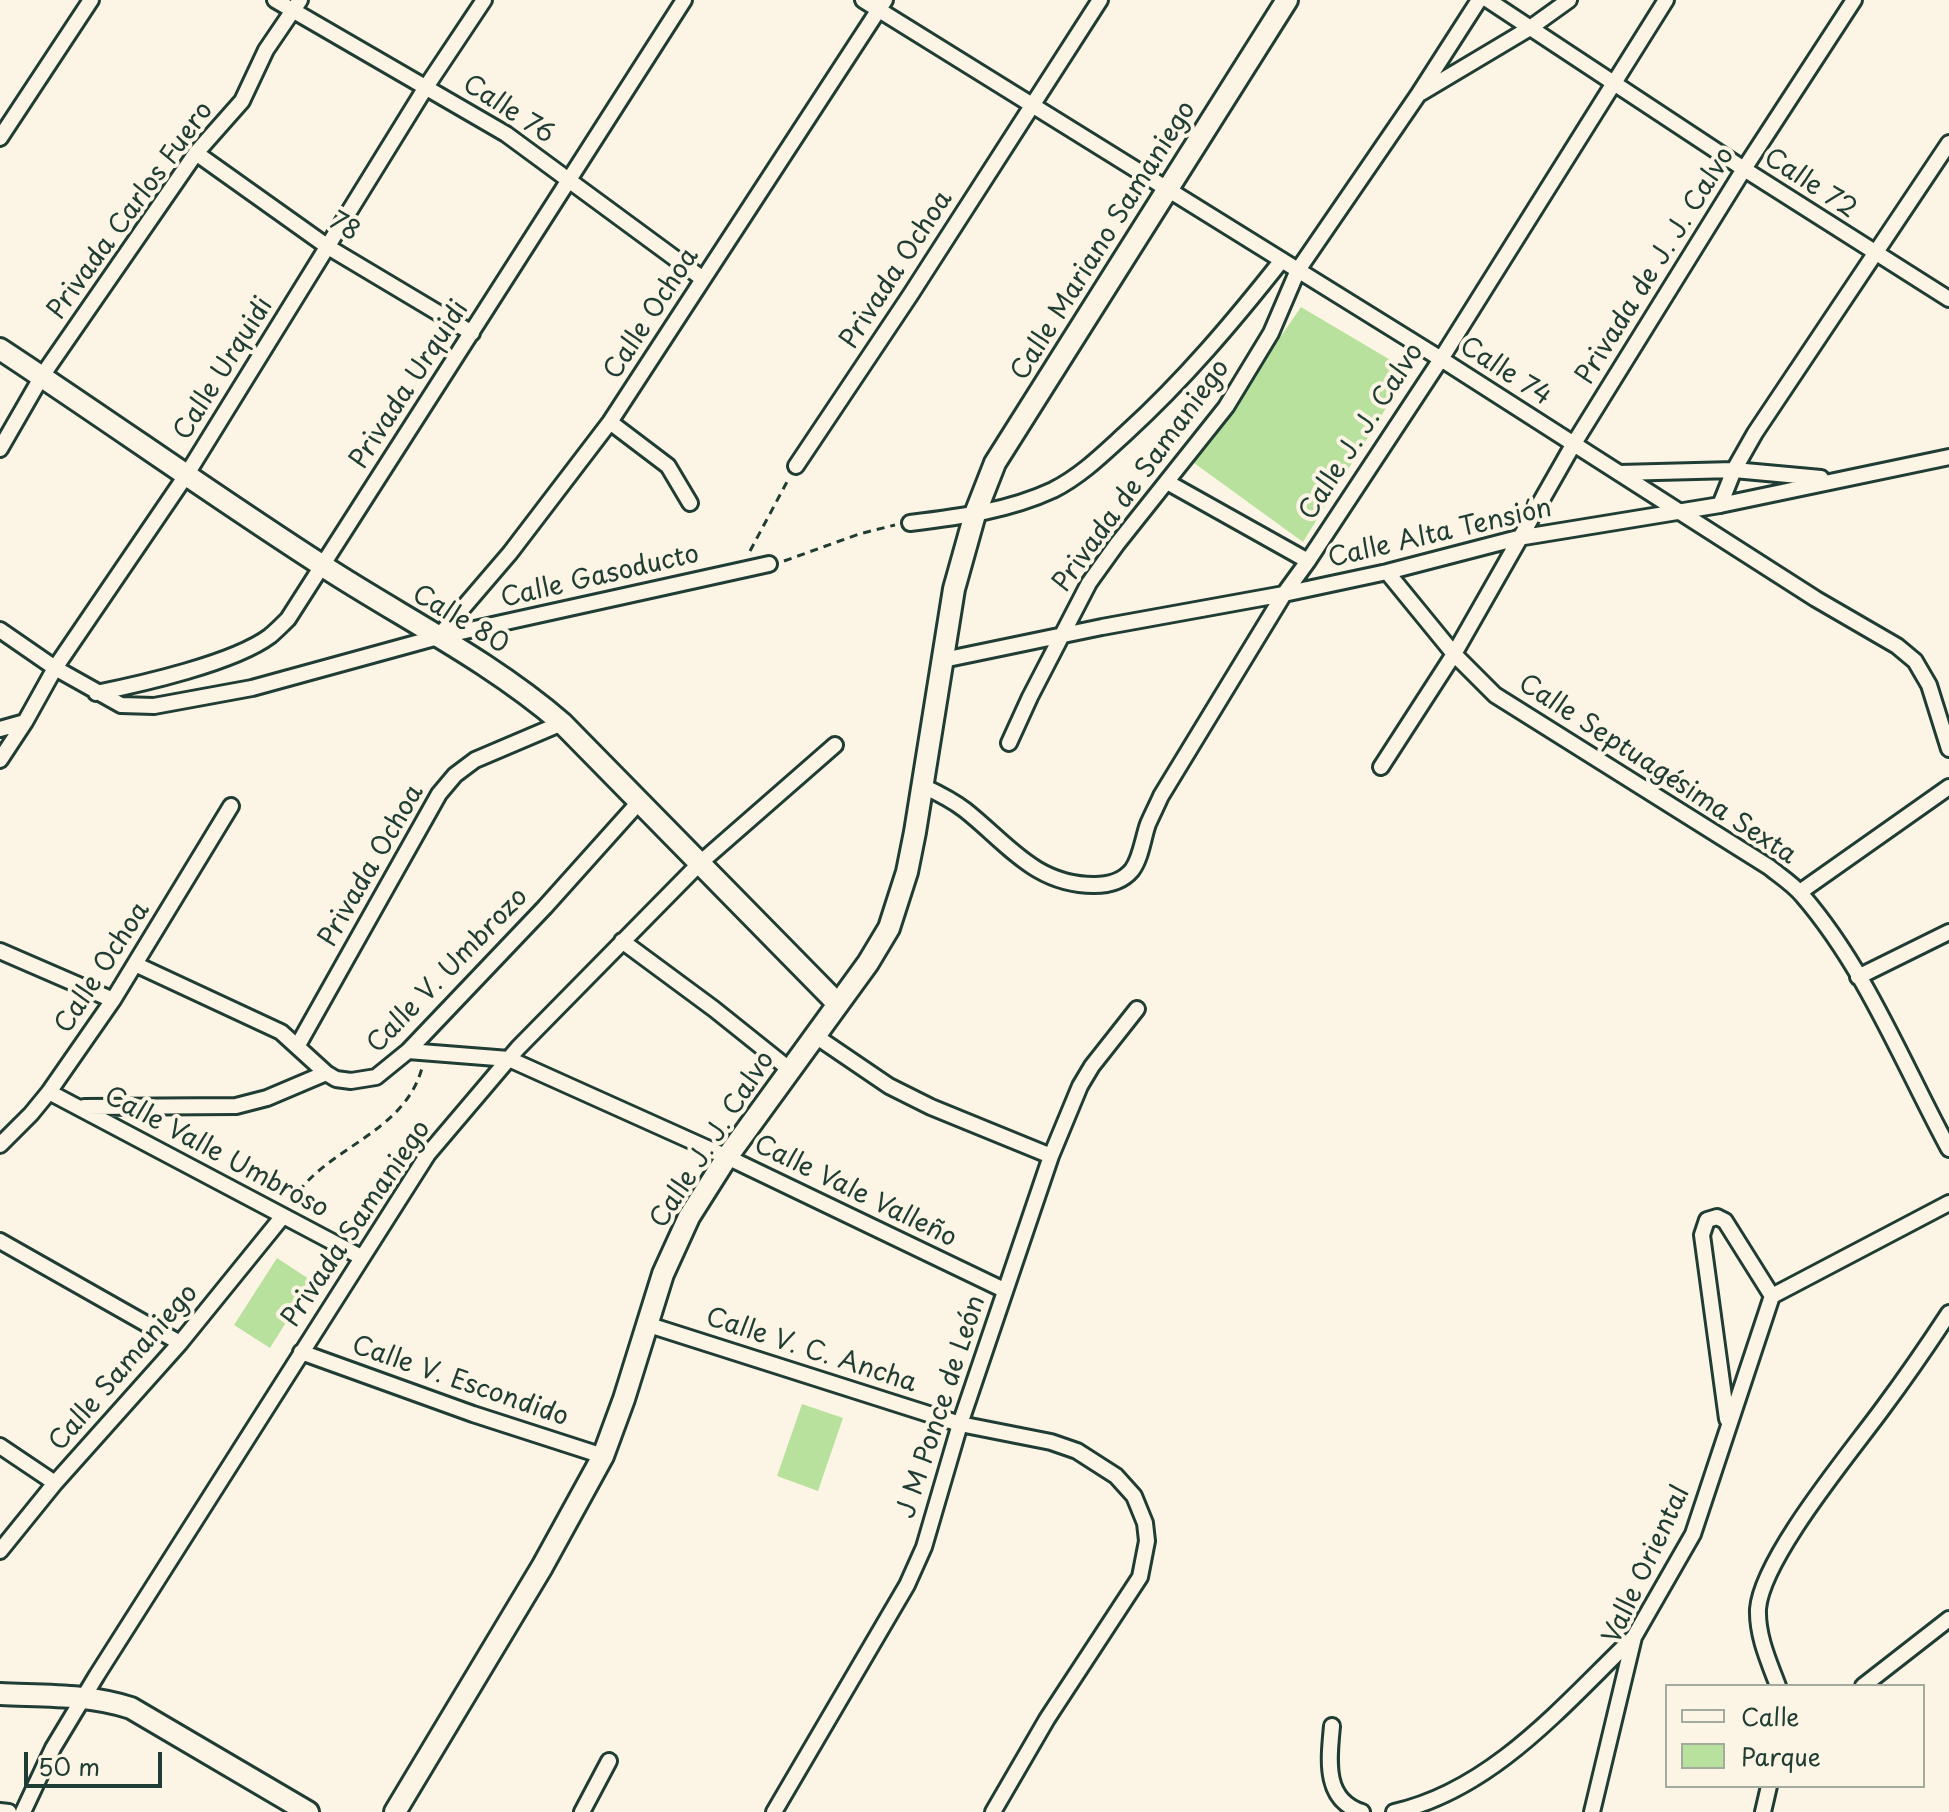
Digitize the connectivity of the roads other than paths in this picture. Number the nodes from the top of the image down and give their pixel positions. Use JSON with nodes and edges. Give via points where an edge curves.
{"nodes":[{"id":1,"x":91,"y":0,"type":"edge"},
{"id":2,"x":275,"y":0,"type":"edge"},
{"id":3,"x":484,"y":0,"type":"edge"},
{"id":4,"x":684,"y":0,"type":"edge"},
{"id":5,"x":863,"y":0,"type":"edge"},
{"id":6,"x":1100,"y":0,"type":"edge"},
{"id":7,"x":1287,"y":0,"type":"edge"},
{"id":8,"x":1479,"y":0,"type":"edge"},
{"id":9,"x":1488,"y":0,"type":"edge"},
{"id":10,"x":1569,"y":0,"type":"edge"},
{"id":11,"x":1666,"y":0,"type":"edge"},
{"id":12,"x":1854,"y":0,"type":"edge"},
{"id":13,"x":297,"y":5,"type":"edge"},
{"id":14,"x":882,"y":5,"type":"edge"},
{"id":15,"x":1530,"y":28,"type":"junction"},
{"id":16,"x":1613,"y":84,"type":"junction"},
{"id":17,"x":426,"y":87,"type":"junction"},
{"id":18,"x":1418,"y":95,"type":"junction"},
{"id":19,"x":1034,"y":105,"type":"junction"},
{"id":20,"x":0,"y":138,"type":"edge"},
{"id":21,"x":1949,"y":143,"type":"edge"},
{"id":22,"x":196,"y":153,"type":"junction"},
{"id":23,"x":1744,"y":169,"type":"junction"},
{"id":24,"x":569,"y":180,"type":"junction"},
{"id":25,"x":1168,"y":191,"type":"junction"},
{"id":26,"x":328,"y":247,"type":"junction"},
{"id":27,"x":1875,"y":254,"type":"junction"},
{"id":28,"x":1282,"y":260,"type":"junction"},
{"id":29,"x":1298,"y":270,"type":"junction"},
{"id":30,"x":703,"y":279,"type":"junction"},
{"id":31,"x":1949,"y":299,"type":"edge"},
{"id":32,"x":472,"y":333,"type":"junction"},
{"id":33,"x":0,"y":349,"type":"edge"},
{"id":34,"x":1441,"y":359,"type":"junction"},
{"id":35,"x":42,"y":376,"type":"junction"},
{"id":36,"x":610,"y":422,"type":"junction"},
{"id":37,"x":1573,"y":445,"type":"junction"},
{"id":38,"x":0,"y":449,"type":"edge"},
{"id":39,"x":1949,"y":457,"type":"edge"},
{"id":40,"x":796,"y":466,"type":"road end"},
{"id":41,"x":1734,"y":470,"type":"junction"},
{"id":42,"x":1619,"y":473,"type":"junction"},
{"id":43,"x":187,"y":474,"type":"junction"},
{"id":44,"x":1833,"y":480,"type":"junction"},
{"id":45,"x":1167,"y":482,"type":"junction"},
{"id":46,"x":690,"y":503,"type":"dead end"},
{"id":47,"x":1720,"y":505,"type":"junction"},
{"id":48,"x":1678,"y":512,"type":"junction"},
{"id":49,"x":975,"y":514,"type":"junction"},
{"id":50,"x":910,"y":523,"type":"road end"},
{"id":51,"x":1518,"y":538,"type":"junction"},
{"id":52,"x":1308,"y":561,"type":"junction"},
{"id":53,"x":769,"y":564,"type":"road end"},
{"id":54,"x":323,"y":566,"type":"junction"},
{"id":55,"x":1387,"y":572,"type":"junction"},
{"id":56,"x":1284,"y":594,"type":"junction"},
{"id":57,"x":0,"y":630,"type":"edge"},
{"id":58,"x":1061,"y":635,"type":"junction"},
{"id":59,"x":438,"y":637,"type":"junction"},
{"id":60,"x":1454,"y":654,"type":"junction"},
{"id":61,"x":943,"y":660,"type":"junction"},
{"id":62,"x":55,"y":668,"type":"junction"},
{"id":63,"x":96,"y":693,"type":"junction"},
{"id":64,"x":25,"y":722,"type":"junction"},
{"id":65,"x":562,"y":723,"type":"junction"},
{"id":66,"x":0,"y":729,"type":"edge"},
{"id":67,"x":1009,"y":743,"type":"dead end"},
{"id":68,"x":835,"y":745,"type":"dead end"},
{"id":69,"x":1949,"y":749,"type":"edge"},
{"id":70,"x":0,"y":760,"type":"edge"},
{"id":71,"x":1381,"y":767,"type":"dead end"},
{"id":72,"x":923,"y":786,"type":"junction"},
{"id":73,"x":1949,"y":787,"type":"edge"},
{"id":74,"x":640,"y":801,"type":"junction"},
{"id":75,"x":231,"y":806,"type":"dead end"},
{"id":76,"x":700,"y":863,"type":"junction"},
{"id":77,"x":1800,"y":892,"type":"junction"},
{"id":78,"x":1949,"y":932,"type":"edge"},
{"id":79,"x":622,"y":941,"type":"junction"},
{"id":80,"x":0,"y":951,"type":"edge"},
{"id":81,"x":137,"y":965,"type":"junction"},
{"id":82,"x":1858,"y":977,"type":"junction"},
{"id":83,"x":113,"y":1000,"type":"junction"},
{"id":84,"x":838,"y":1004,"type":"junction"},
{"id":85,"x":1137,"y":1009,"type":"dead end"},
{"id":86,"x":814,"y":1035,"type":"junction"},
{"id":87,"x":298,"y":1045,"type":"junction"},
{"id":88,"x":408,"y":1051,"type":"junction"},
{"id":89,"x":509,"y":1059,"type":"junction"},
{"id":90,"x":789,"y":1069,"type":"junction"},
{"id":91,"x":326,"y":1073,"type":"junction"},
{"id":92,"x":49,"y":1092,"type":"junction"},
{"id":93,"x":79,"y":1107,"type":"junction"},
{"id":94,"x":0,"y":1145,"type":"edge"},
{"id":95,"x":1949,"y":1149,"type":"edge"},
{"id":96,"x":1051,"y":1156,"type":"junction"},
{"id":97,"x":727,"y":1157,"type":"junction"},
{"id":98,"x":1949,"y":1203,"type":"edge"},
{"id":99,"x":283,"y":1216,"type":"junction"},
{"id":100,"x":0,"y":1241,"type":"edge"},
{"id":101,"x":361,"y":1257,"type":"junction"},
{"id":102,"x":1004,"y":1290,"type":"junction"},
{"id":103,"x":1772,"y":1296,"type":"junction"},
{"id":104,"x":1949,"y":1313,"type":"edge"},
{"id":105,"x":646,"y":1324,"type":"junction"},
{"id":106,"x":180,"y":1343,"type":"junction"},
{"id":107,"x":301,"y":1352,"type":"junction"},
{"id":108,"x":960,"y":1424,"type":"junction"},
{"id":109,"x":1728,"y":1424,"type":"junction"},
{"id":110,"x":0,"y":1446,"type":"edge"},
{"id":111,"x":603,"y":1456,"type":"junction"},
{"id":112,"x":55,"y":1483,"type":"junction"},
{"id":113,"x":0,"y":1551,"type":"edge"},
{"id":114,"x":1949,"y":1619,"type":"edge"},
{"id":115,"x":1634,"y":1637,"type":"junction"},
{"id":116,"x":1777,"y":1684,"type":"edge"},
{"id":117,"x":1866,"y":1684,"type":"edge"},
{"id":118,"x":0,"y":1694,"type":"edge"},
{"id":119,"x":84,"y":1698,"type":"junction"},
{"id":120,"x":1332,"y":1726,"type":"dead end"},
{"id":121,"x":609,"y":1761,"type":"dead end"},
{"id":122,"x":1769,"y":1788,"type":"edge"},
{"id":123,"x":0,"y":1811,"type":"edge"},
{"id":124,"x":777,"y":1811,"type":"edge"},
{"id":125,"x":9,"y":1812,"type":"edge"},
{"id":126,"x":23,"y":1812,"type":"edge"},
{"id":127,"x":308,"y":1812,"type":"edge"},
{"id":128,"x":395,"y":1812,"type":"edge"},
{"id":129,"x":582,"y":1812,"type":"edge"},
{"id":130,"x":993,"y":1812,"type":"edge"},
{"id":131,"x":1362,"y":1812,"type":"edge"},
{"id":132,"x":1394,"y":1812,"type":"edge"},
{"id":133,"x":1592,"y":1812,"type":"edge"},
{"id":134,"x":1763,"y":1812,"type":"edge"}],
"edges":[{"from":1,"to":20,"type":"street"},
{"from":2,"to":13,"type":"street","name":"Calle 76"},
{"from":3,"to":17,"type":"street","name":"Calle Urquidi"},
{"from":4,"to":24,"type":"street","name":"Privada Urquidi"},
{"from":5,"to":14,"type":"street","name":"Calle 74"},
{"from":6,"to":19,"type":"street","name":"Privada Ochoa"},
{"from":7,"to":25,"type":"street","name":"Calle Mariano Samaniego"},
{"from":8,"to":18,"type":"street","name":"Privada de Samaniego"},
{"from":9,"to":15,"type":"street","name":"Calle 72"},
{"from":10,"to":15,"type":"street"},
{"from":11,"to":16,"type":"street","name":"Calle J. J. Calvo"},
{"from":12,"to":23,"type":"street","name":"Privada de J. J. Calvo"},
{"from":13,"to":17,"type":"street","name":"Calle 76"},
{"from":13,"to":22,"type":"street","name":"Privada Carlos Fuero","via":[[266,50],[242,101]]},
{"from":14,"to":19,"type":"street","name":"Calle 74"},
{"from":14,"to":30,"type":"street","name":"Calle Ochoa"},
{"from":15,"to":16,"type":"street","name":"Calle 72"},
{"from":15,"to":18,"type":"street"},
{"from":16,"to":23,"type":"street","name":"Calle 72"},
{"from":16,"to":34,"type":"street","name":"Calle J. J. Calvo"},
{"from":17,"to":24,"type":"street","name":"Calle 76","via":[[506,134]]},
{"from":17,"to":26,"type":"street","name":"Calle Urquidi"},
{"from":18,"to":29,"type":"street","name":"Privada de Samaniego"},
{"from":19,"to":25,"type":"street","name":"Calle 74"},
{"from":19,"to":40,"type":"street","name":"Privada Ochoa"},
{"from":21,"to":27,"type":"street"},
{"from":22,"to":26,"type":"street","name":"78"},
{"from":22,"to":35,"type":"street","name":"Privada Carlos Fuero"},
{"from":23,"to":27,"type":"street","name":"Calle 72"},
{"from":23,"to":37,"type":"street","name":"Privada de J. J. Calvo"},
{"from":24,"to":30,"type":"street","name":"Calle 76"},
{"from":24,"to":32,"type":"street","name":"Privada Urquidi"},
{"from":25,"to":28,"type":"street","name":"Calle 74"},
{"from":25,"to":49,"type":"street","name":"Calle Mariano Samaniego","via":[[1003,450]]},
{"from":26,"to":32,"type":"street","name":"78"},
{"from":26,"to":43,"type":"street","name":"Calle Urquidi"},
{"from":27,"to":31,"type":"street","name":"Calle 72"},
{"from":27,"to":41,"type":"street"},
{"from":28,"to":29,"type":"street","name":"Calle 74"},
{"from":28,"to":49,"type":"street","name":"Privada de Samaniego","via":[[1184,378],[1099,458],[1056,488]]},
{"from":29,"to":34,"type":"street","name":"Calle 74"},
{"from":29,"to":45,"type":"street","name":"Privada de Samaniego","via":[[1249,372]]},
{"from":30,"to":36,"type":"street","name":"Calle Ochoa"},
{"from":32,"to":54,"type":"street","name":"Privada Urquidi"},
{"from":33,"to":35,"type":"street","name":"Calle 80"},
{"from":34,"to":37,"type":"street","name":"Calle 74"},
{"from":34,"to":52,"type":"street","name":"Calle J. J. Calvo"},
{"from":35,"to":38,"type":"street","name":"Privada Carlos Fuero"},
{"from":35,"to":43,"type":"street","name":"Calle 80"},
{"from":36,"to":46,"type":"street","via":[[668,466]]},
{"from":36,"to":59,"type":"street","name":"Calle Ochoa"},
{"from":37,"to":42,"type":"street","name":"Calle 74"},
{"from":37,"to":51,"type":"street","name":"Privada de J. J. Calvo"},
{"from":39,"to":44,"type":"street","name":"Calle Alta Tensión"},
{"from":41,"to":42,"type":"street"},
{"from":41,"to":44,"type":"street"},
{"from":41,"to":47,"type":"street"},
{"from":42,"to":48,"type":"street","name":"Calle 74"},
{"from":43,"to":54,"type":"street","name":"Calle 80"},
{"from":43,"to":62,"type":"street","name":"Calle Urquidi"},
{"from":44,"to":47,"type":"street","name":"Calle Alta Tensión"},
{"from":45,"to":52,"type":"street"},
{"from":45,"to":58,"type":"street","name":"Privada de Samaniego","via":[[1089,583]]},
{"from":47,"to":48,"type":"street","name":"Calle Alta Tensión"},
{"from":48,"to":51,"type":"street","name":"Calle Alta Tensión"},
{"from":48,"to":69,"type":"street","name":"Calle 74","via":[[1915,661],[1929,685]]},
{"from":49,"to":50,"type":"street"},
{"from":49,"to":61,"type":"street","name":"Calle J. J. Calvo","via":[[954,589]]},
{"from":51,"to":55,"type":"street","name":"Calle Alta Tensión"},
{"from":51,"to":60,"type":"street","name":"Privada de J. J. Calvo"},
{"from":52,"to":56,"type":"street","name":"Calle J. J. Calvo"},
{"from":53,"to":59,"type":"street","name":"Calle Gasoducto"},
{"from":54,"to":59,"type":"street","name":"Calle 80"},
{"from":54,"to":63,"type":"street","name":"Privada Urquidi","via":[[288,619],[269,637],[200,665]]},
{"from":55,"to":56,"type":"street","name":"Calle Alta Tensión"},
{"from":55,"to":60,"type":"street","name":"Calle Septuagésima Sexta"},
{"from":56,"to":58,"type":"street","name":"Calle Alta Tensión"},
{"from":56,"to":72,"type":"street","name":"Calle J. J. Calvo","via":[[1161,796],[1135,865],[1122,879],[1102,885],[1070,884],[1041,873],[954,802]]},
{"from":57,"to":62,"type":"street","name":"Calle Gasoducto"},
{"from":58,"to":61,"type":"street","name":"Calle Alta Tensión"},
{"from":58,"to":67,"type":"street","name":"Privada de Samaniego"},
{"from":59,"to":63,"type":"street","name":"Calle Gasoducto","via":[[293,679],[184,703],[121,705]]},
{"from":59,"to":65,"type":"street","name":"Calle 80","via":[[502,675]]},
{"from":60,"to":71,"type":"street","name":"Privada de J. J. Calvo"},
{"from":60,"to":77,"type":"street","name":"Calle Septuagésima Sexta","via":[[1522,714],[1769,867]]},
{"from":61,"to":72,"type":"street","name":"Calle J. J. Calvo"},
{"from":62,"to":63,"type":"street","name":"Calle Gasoducto"},
{"from":62,"to":64,"type":"street","name":"Calle Urquidi"},
{"from":64,"to":66,"type":"street"},
{"from":64,"to":70,"type":"street","name":"Calle Urquidi"},
{"from":65,"to":74,"type":"street","name":"Calle 80"},
{"from":65,"to":87,"type":"street","name":"Privada Ochoa","via":[[475,760],[439,794]]},
{"from":68,"to":76,"type":"street","name":"Privada Samaniego"},
{"from":72,"to":84,"type":"street","name":"Calle J. J. Calvo","via":[[907,872],[889,928]]},
{"from":73,"to":77,"type":"street"},
{"from":74,"to":76,"type":"street","name":"Calle 80"},
{"from":74,"to":88,"type":"street","name":"Calle V. Umbrozo"},
{"from":75,"to":81,"type":"street","name":"Calle Ochoa"},
{"from":76,"to":79,"type":"street","name":"Privada Samaniego"},
{"from":76,"to":84,"type":"street","name":"Calle 80"},
{"from":77,"to":82,"type":"street","name":"Calle Septuagésima Sexta"},
{"from":78,"to":82,"type":"street"},
{"from":79,"to":89,"type":"street","name":"Privada Samaniego"},
{"from":79,"to":90,"type":"street"},
{"from":80,"to":83,"type":"street"},
{"from":81,"to":83,"type":"street","name":"Calle Ochoa"},
{"from":81,"to":87,"type":"street","via":[[256,1018]]},
{"from":82,"to":95,"type":"street","name":"Calle Septuagésima Sexta"},
{"from":83,"to":92,"type":"street","name":"Calle Ochoa"},
{"from":84,"to":86,"type":"street","name":"Calle J. J. Calvo"},
{"from":85,"to":96,"type":"street","name":"J M Ponce de León","via":[[1080,1086]]},
{"from":86,"to":90,"type":"street","name":"Calle J. J. Calvo"},
{"from":86,"to":96,"type":"street","via":[[889,1086]]},
{"from":87,"to":91,"type":"street"},
{"from":88,"to":89,"type":"street"},
{"from":88,"to":91,"type":"street","name":"Calle V. Umbrozo","via":[[386,1071],[364,1081]]},
{"from":89,"to":97,"type":"street","name":"Calle Vale Valleño"},
{"from":89,"to":101,"type":"street","name":"Privada Samaniego","via":[[428,1154]]},
{"from":90,"to":97,"type":"street","name":"Calle J. J. Calvo"},
{"from":91,"to":93,"type":"street","via":[[236,1106]]},
{"from":92,"to":93,"type":"street","name":"Calle Valle Umbroso"},
{"from":92,"to":94,"type":"street","name":"Calle Ochoa"},
{"from":93,"to":99,"type":"street","name":"Calle Valle Umbroso"},
{"from":96,"to":102,"type":"street","name":"J M Ponce de León"},
{"from":97,"to":102,"type":"street","name":"Calle Vale Valleño"},
{"from":97,"to":105,"type":"street","name":"Calle J. J. Calvo","via":[[675,1245]]},
{"from":98,"to":103,"type":"street"},
{"from":99,"to":101,"type":"street","name":"Calle Valle Umbroso"},
{"from":99,"to":106,"type":"street","name":"Calle Samaniego"},
{"from":100,"to":106,"type":"street"},
{"from":101,"to":107,"type":"street","name":"Privada Samaniego"},
{"from":102,"to":108,"type":"street","name":"J M Ponce de León"},
{"from":103,"to":109,"type":"street","name":"Valle Oriental"},
{"from":103,"to":109,"type":"street","via":[[1725,1221],[1707,1220],[1702,1235]]},
{"from":104,"to":116,"type":"street","via":[[1804,1515],[1763,1589],[1760,1635]]},
{"from":105,"to":108,"type":"street","name":"Calle V. C. Ancha"},
{"from":105,"to":111,"type":"street","name":"Calle J. J. Calvo"},
{"from":106,"to":112,"type":"street","name":"Calle Samaniego"},
{"from":107,"to":111,"type":"street","name":"Calle V. Escondido"},
{"from":107,"to":119,"type":"street","name":"Privada Samaniego"},
{"from":108,"to":124,"type":"street","name":"J M Ponce de León","via":[[924,1547],[907,1585]]},
{"from":108,"to":130,"type":"street","name":"Calle V. C. Ancha","via":[[1077,1451],[1116,1476],[1134,1496],[1147,1541],[1140,1577]]},
{"from":109,"to":115,"type":"street","name":"Valle Oriental","via":[[1693,1534]]},
{"from":110,"to":112,"type":"street"},
{"from":111,"to":128,"type":"street","name":"Calle J. J. Calvo"},
{"from":112,"to":113,"type":"street","name":"Calle Samaniego"},
{"from":114,"to":117,"type":"street"},
{"from":115,"to":132,"type":"street","via":[[1504,1758],[1444,1795]]},
{"from":115,"to":133,"type":"street","name":"Valle Oriental"},
{"from":118,"to":119,"type":"street"},
{"from":119,"to":126,"type":"street","name":"Privada Samaniego"},
{"from":119,"to":127,"type":"street","via":[[131,1708]]},
{"from":120,"to":131,"type":"street","via":[[1329,1760],[1334,1787],[1340,1799]]},
{"from":121,"to":129,"type":"street"},
{"from":122,"to":134,"type":"street"},
{"from":123,"to":125,"type":"street"}]}
